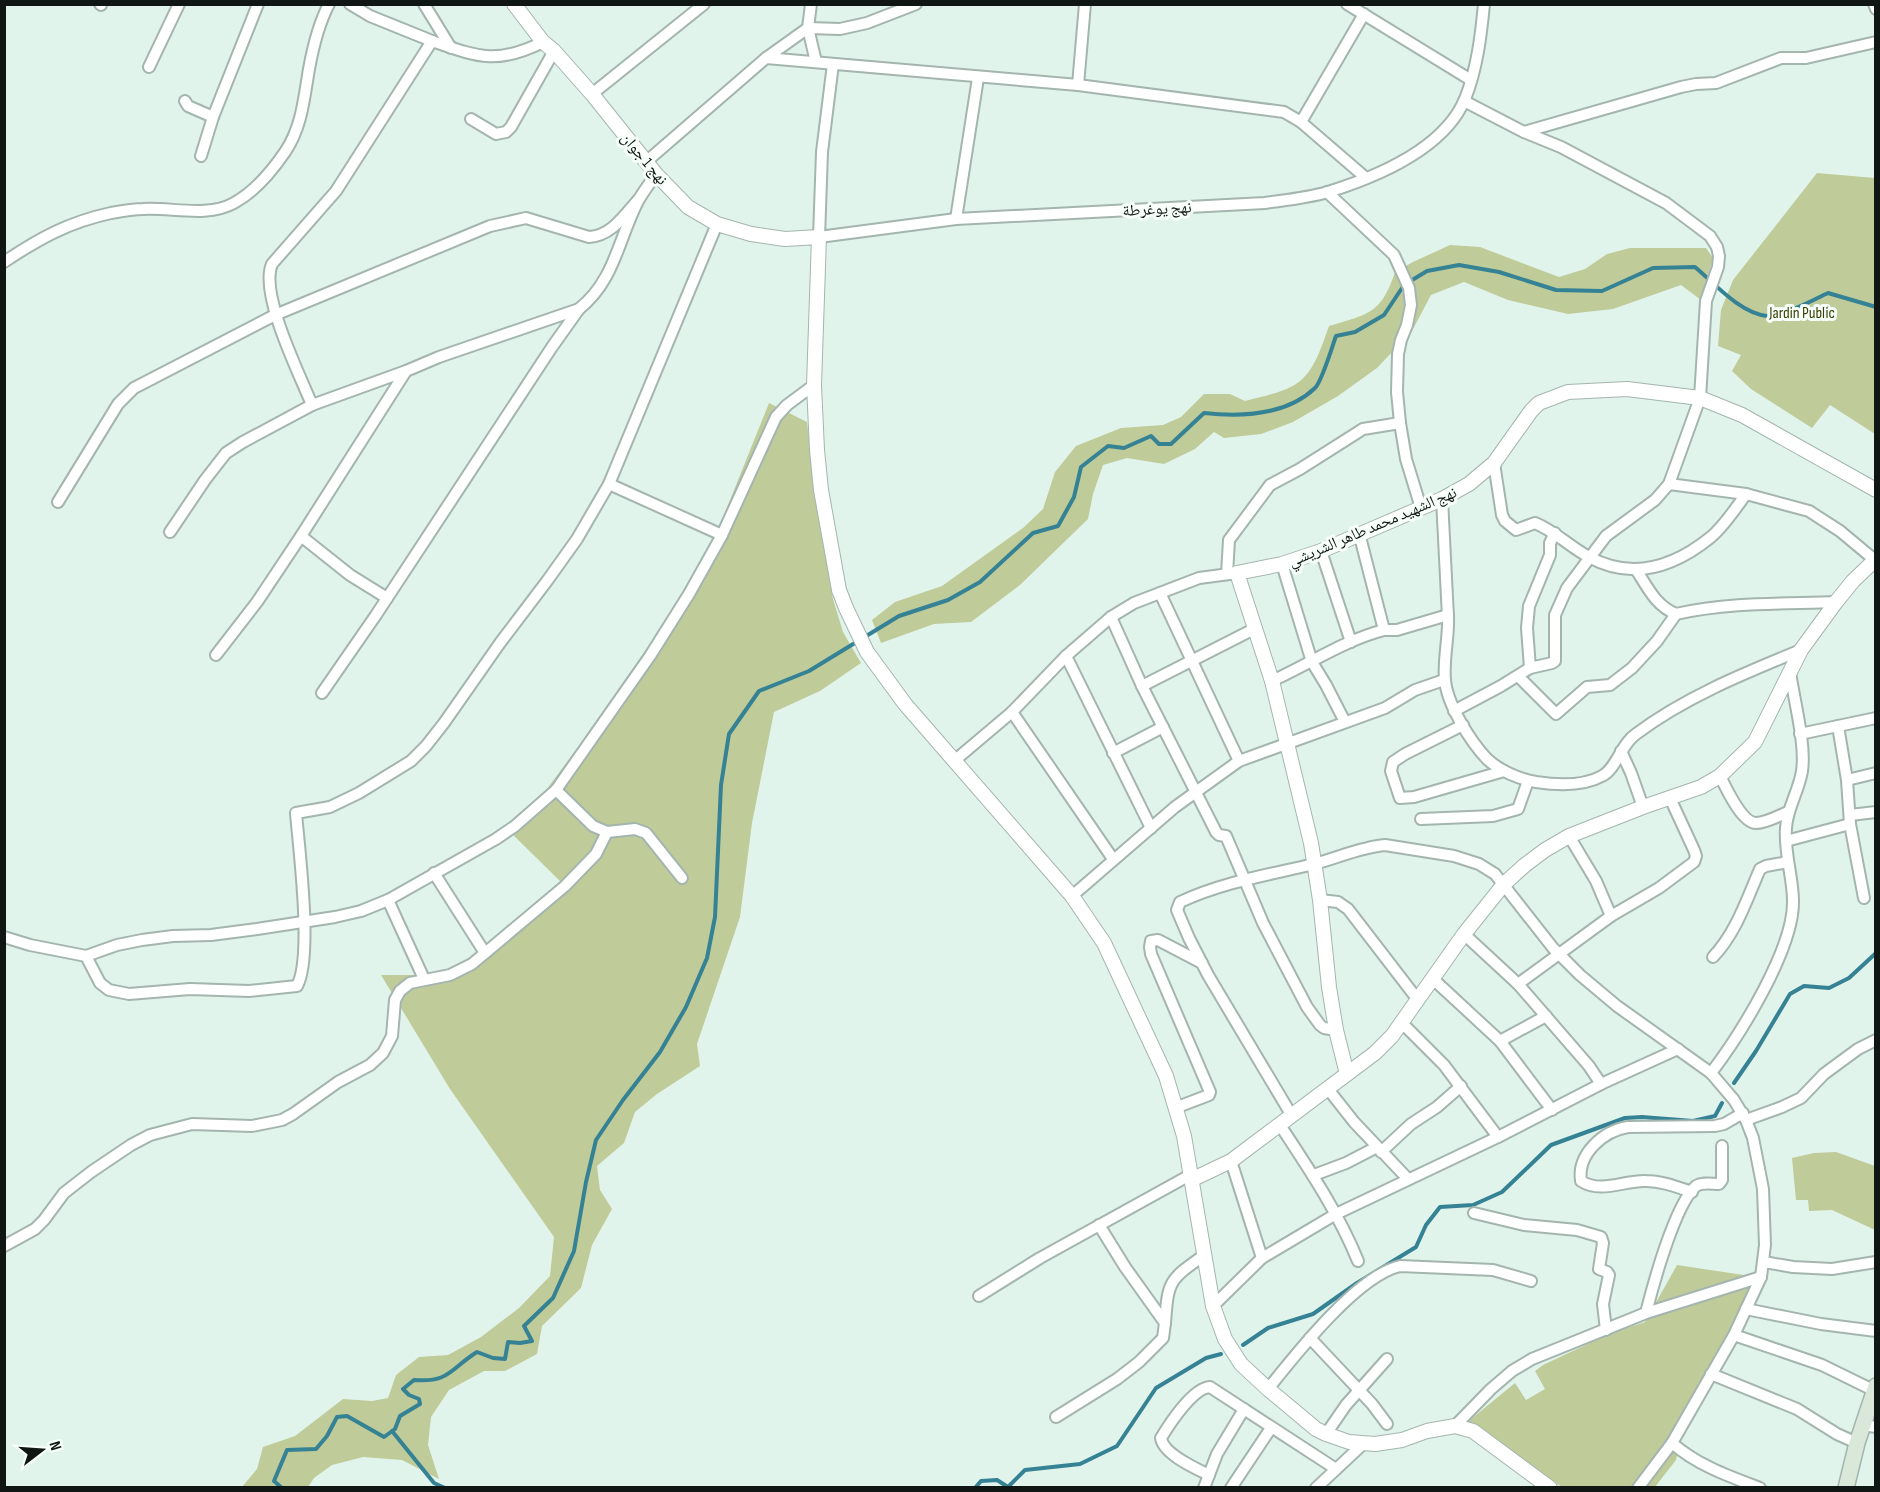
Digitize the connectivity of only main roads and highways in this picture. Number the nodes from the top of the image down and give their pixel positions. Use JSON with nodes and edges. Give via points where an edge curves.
{"nodes":[{"id":1,"x":1874,"y":1388,"type":"edge"},
{"id":2,"x":1869,"y":1426,"type":"edge"},
{"id":3,"x":1845,"y":1488,"type":"edge"}],
"edges":[{"from":1,"to":2,"type":"main road"},
{"from":2,"to":3,"type":"main road","via":[[1857,1443]]}]}
